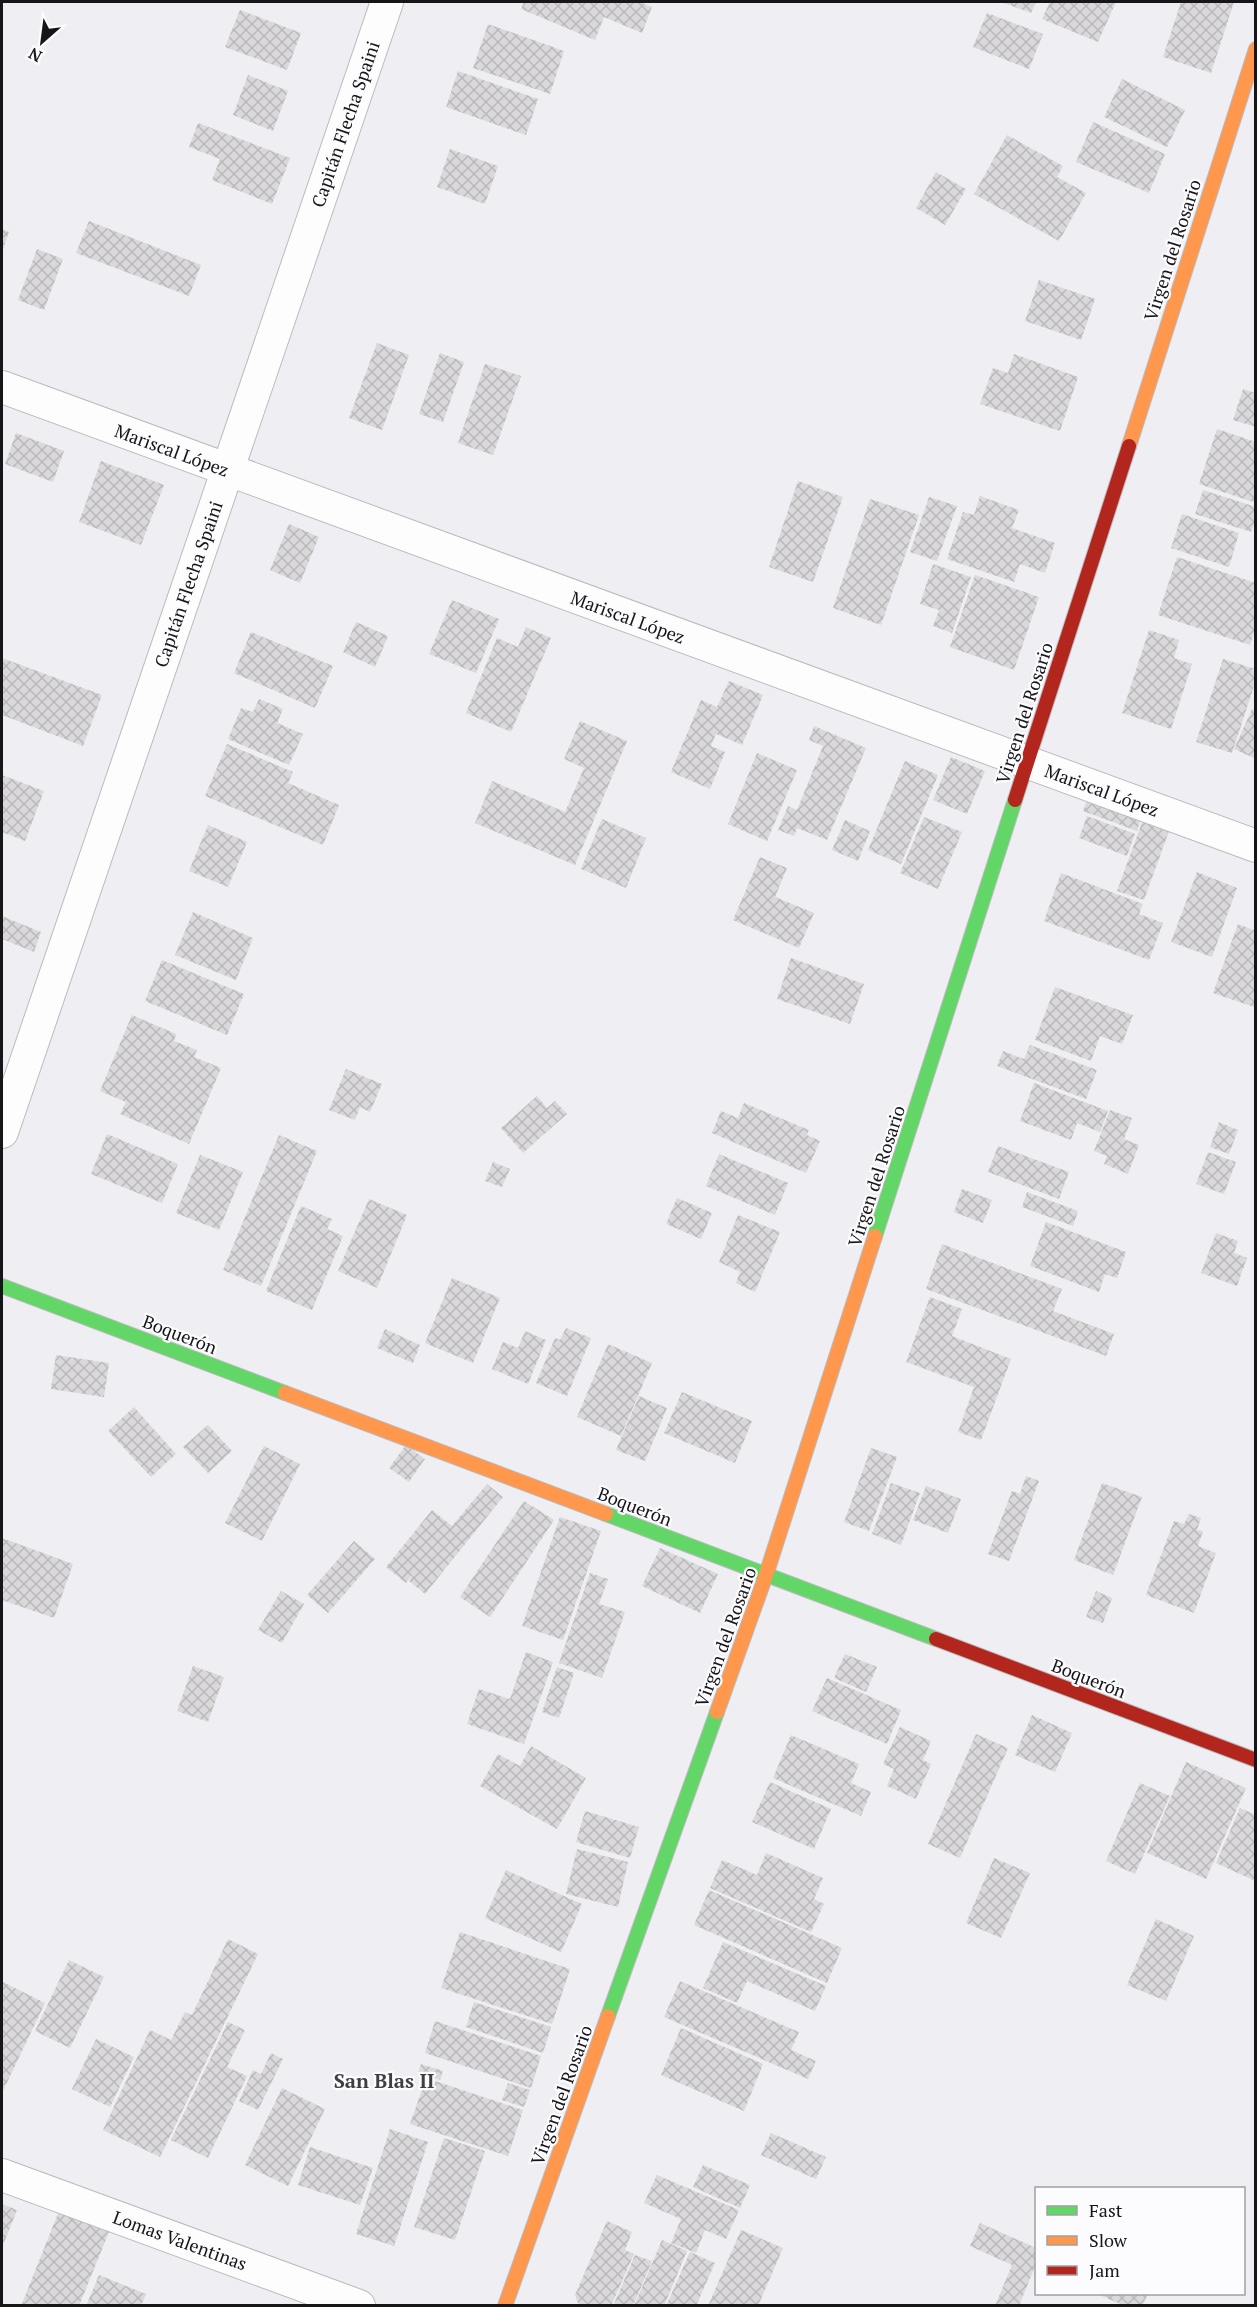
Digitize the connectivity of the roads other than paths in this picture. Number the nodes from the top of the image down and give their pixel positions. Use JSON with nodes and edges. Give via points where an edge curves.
{"nodes":[{"id":1,"x":387,"y":2,"type":"edge"},
{"id":2,"x":1256,"y":49,"type":"edge"},
{"id":3,"x":2,"y":387,"type":"edge"},
{"id":4,"x":227,"y":470,"type":"junction"},
{"id":5,"x":1027,"y":763,"type":"junction"},
{"id":6,"x":1256,"y":846,"type":"edge"},
{"id":7,"x":2,"y":1132,"type":"edge"},
{"id":8,"x":2,"y":1286,"type":"edge"},
{"id":9,"x":766,"y":1575,"type":"junction"},
{"id":10,"x":1256,"y":1760,"type":"edge"},
{"id":11,"x":2,"y":2175,"type":"edge"},
{"id":12,"x":359,"y":2306,"type":"edge"},
{"id":13,"x":505,"y":2306,"type":"edge"}],
"edges":[{"from":1,"to":4,"type":"street","name":"Capitán Flecha Spaini"},
{"from":2,"to":5,"type":"street","name":"Virgen del Rosario"},
{"from":3,"to":4,"type":"street","name":"Mariscal López"},
{"from":4,"to":5,"type":"street","name":"Mariscal López"},
{"from":4,"to":7,"type":"street","name":"Capitán Flecha Spaini"},
{"from":5,"to":6,"type":"street","name":"Mariscal López"},
{"from":5,"to":9,"type":"street","name":"Virgen del Rosario"},
{"from":8,"to":9,"type":"street","name":"Boquerón"},
{"from":9,"to":10,"type":"street","name":"Boquerón"},
{"from":9,"to":13,"type":"street","name":"Virgen del Rosario"},
{"from":11,"to":12,"type":"street","name":"Lomas Valentinas"}]}
